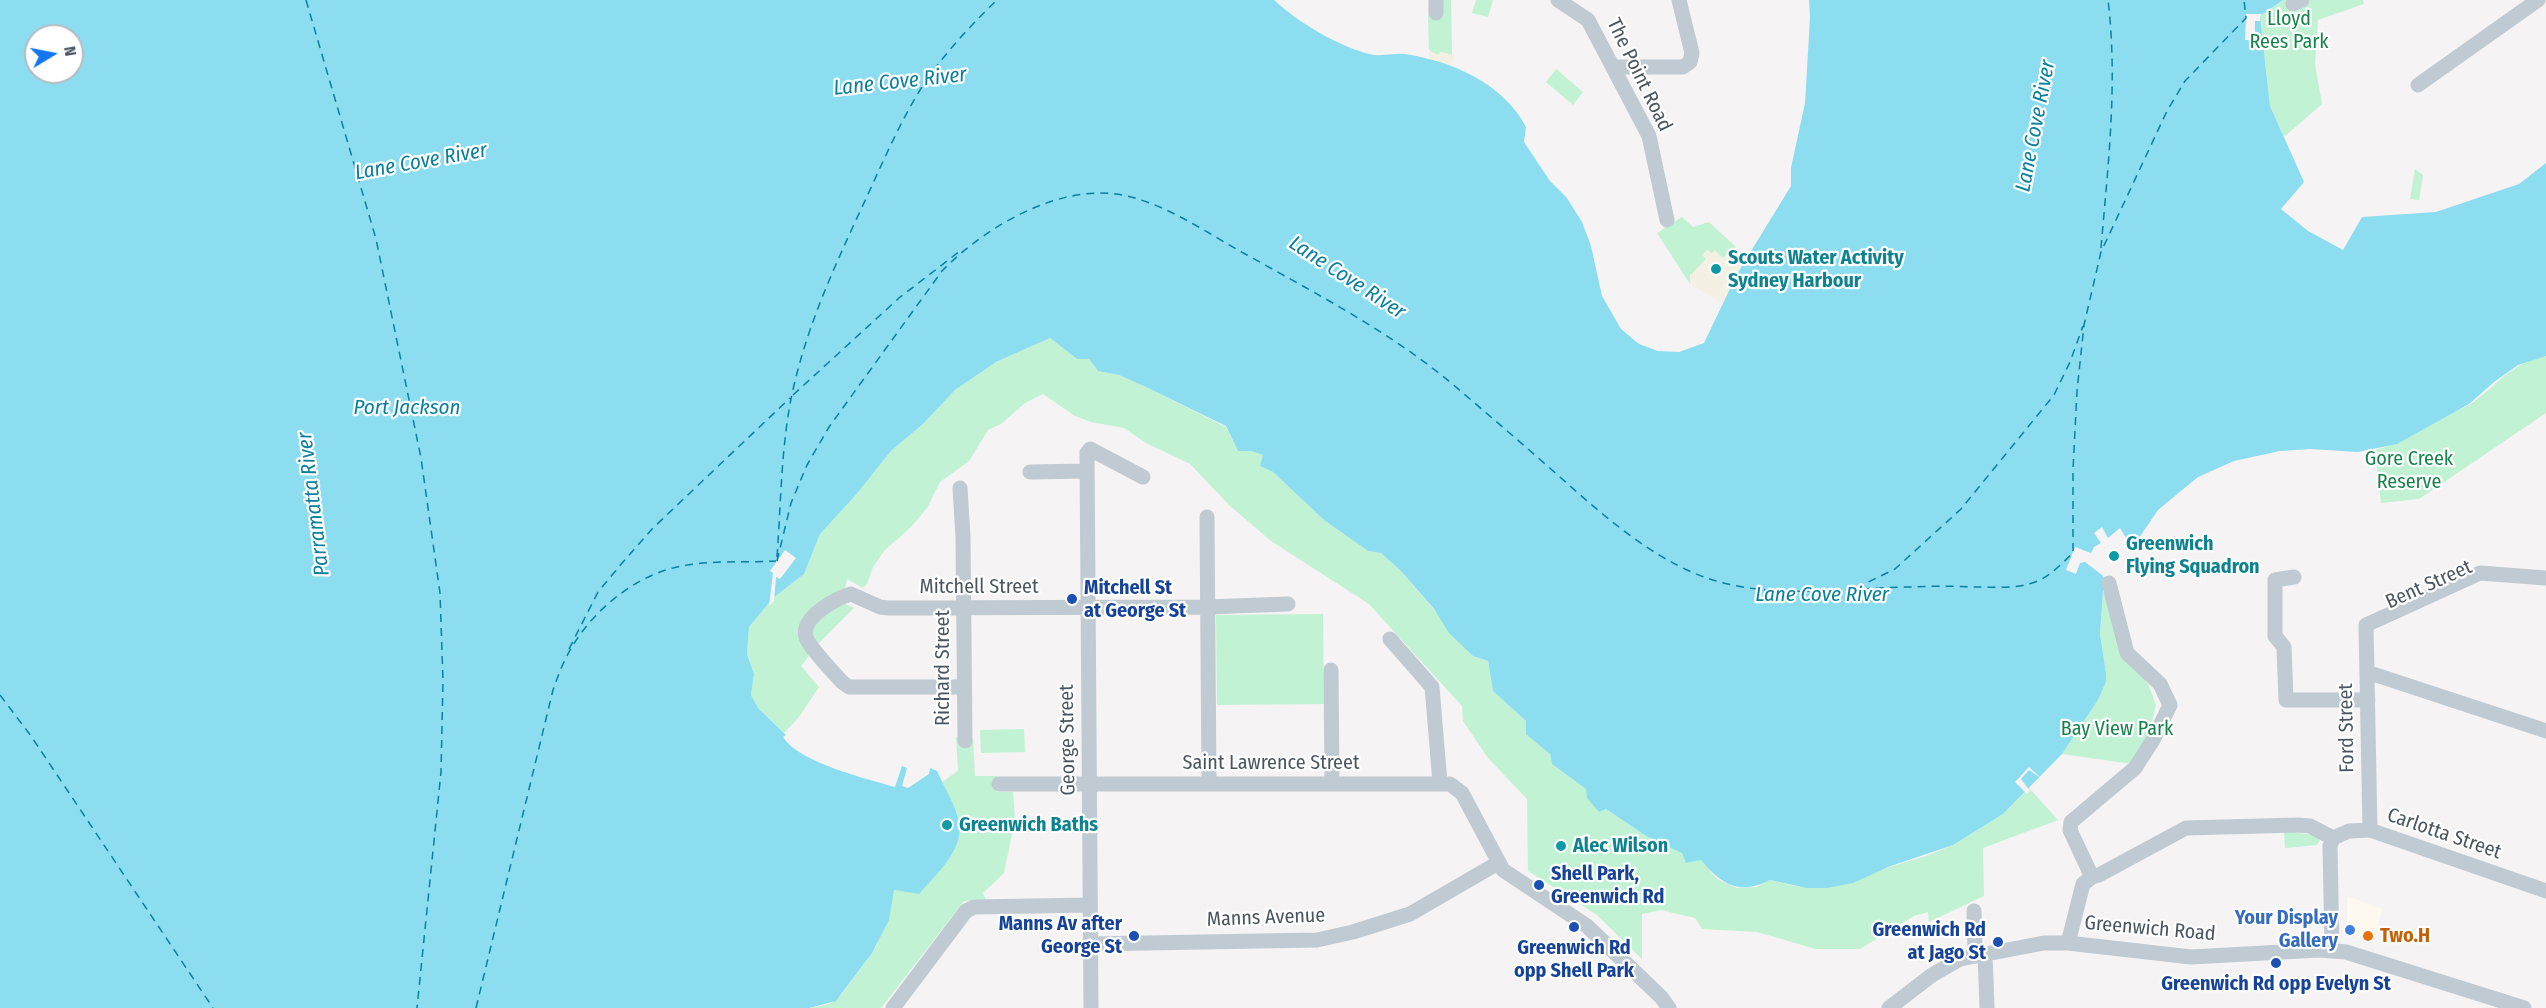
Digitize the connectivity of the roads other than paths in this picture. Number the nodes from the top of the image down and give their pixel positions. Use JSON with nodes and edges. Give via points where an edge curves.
{"nodes":[{"id":1,"x":1558,"y":0,"type":"edge"},
{"id":2,"x":1679,"y":0,"type":"edge"},
{"id":3,"x":2538,"y":0,"type":"edge"},
{"id":4,"x":1613,"y":68,"type":"junction"},
{"id":5,"x":2418,"y":86,"type":"dead end"},
{"id":6,"x":1667,"y":220,"type":"dead end"},
{"id":7,"x":1086,"y":471,"type":"junction"},
{"id":8,"x":1030,"y":472,"type":"dead end"},
{"id":9,"x":1143,"y":477,"type":"dead end"},
{"id":10,"x":960,"y":488,"type":"dead end"},
{"id":11,"x":1207,"y":517,"type":"dead end"},
{"id":12,"x":2294,"y":577,"type":"dead end"},
{"id":13,"x":2546,"y":578,"type":"edge"},
{"id":14,"x":2109,"y":583,"type":"dead end"},
{"id":15,"x":2546,"y":586,"type":"edge"},
{"id":16,"x":1288,"y":604,"type":"dead end"},
{"id":17,"x":1087,"y":607,"type":"junction"},
{"id":18,"x":1207,"y":607,"type":"junction"},
{"id":19,"x":963,"y":608,"type":"junction"},
{"id":20,"x":2366,"y":630,"type":"junction"},
{"id":21,"x":1390,"y":639,"type":"dead end"},
{"id":22,"x":1331,"y":670,"type":"dead end"},
{"id":23,"x":2367,"y":672,"type":"junction"},
{"id":24,"x":963,"y":687,"type":"junction"},
{"id":25,"x":2368,"y":700,"type":"junction"},
{"id":26,"x":2546,"y":731,"type":"edge"},
{"id":27,"x":964,"y":741,"type":"dead end"},
{"id":28,"x":1332,"y":783,"type":"junction"},
{"id":29,"x":1440,"y":783,"type":"junction"},
{"id":30,"x":999,"y":784,"type":"dead end"},
{"id":31,"x":1089,"y":784,"type":"junction"},
{"id":32,"x":1209,"y":784,"type":"junction"},
{"id":33,"x":2370,"y":830,"type":"junction"},
{"id":34,"x":2333,"y":838,"type":"junction"},
{"id":35,"x":1498,"y":863,"type":"junction"},
{"id":36,"x":2092,"y":877,"type":"junction"},
{"id":37,"x":2546,"y":891,"type":"edge"},
{"id":38,"x":1090,"y":905,"type":"junction"},
{"id":39,"x":1974,"y":911,"type":"dead end"},
{"id":40,"x":2068,"y":943,"type":"junction"},
{"id":41,"x":1090,"y":944,"type":"junction"},
{"id":42,"x":2332,"y":950,"type":"junction"},
{"id":43,"x":1980,"y":954,"type":"junction"},
{"id":44,"x":893,"y":1008,"type":"edge"},
{"id":45,"x":1091,"y":1008,"type":"edge"},
{"id":46,"x":1669,"y":1008,"type":"edge"},
{"id":47,"x":1888,"y":1008,"type":"edge"},
{"id":48,"x":1987,"y":1008,"type":"edge"},
{"id":49,"x":2524,"y":1008,"type":"edge"}],
"edges":[{"from":1,"to":4,"type":"street","name":"The Point Road","via":[[1588,20]]},
{"from":2,"to":4,"type":"street","via":[[1692,53],[1690,62],[1683,67]]},
{"from":3,"to":5,"type":"street"},
{"from":4,"to":6,"type":"street","name":"The Point Road","via":[[1649,136]]},
{"from":7,"to":8,"type":"street"},
{"from":7,"to":9,"type":"street","via":[[1090,449]]},
{"from":7,"to":17,"type":"street","name":"George Street"},
{"from":10,"to":19,"type":"street","name":"Richard Street"},
{"from":11,"to":18,"type":"street"},
{"from":12,"to":25,"type":"street","via":[[2275,580],[2275,636],[2284,647],[2286,700]]},
{"from":13,"to":20,"type":"street","name":"Bent Street","via":[[2480,573]]},
{"from":14,"to":36,"type":"street","via":[[2127,653],[2160,684],[2170,705],[2135,768],[2071,822],[2070,830]]},
{"from":15,"to":20,"type":"street","name":"Bent Street","via":[[2490,580]]},
{"from":16,"to":18,"type":"street","name":"Mitchell Street"},
{"from":17,"to":18,"type":"street","name":"Mitchell Street"},
{"from":17,"to":19,"type":"street","name":"Mitchell Street"},
{"from":17,"to":31,"type":"street","name":"George Street"},
{"from":18,"to":32,"type":"street"},
{"from":19,"to":24,"type":"street","name":"Richard Street"},
{"from":19,"to":24,"type":"street","name":"Mitchell Street","via":[[884,608],[854,594],[826,604],[805,633],[845,685],[857,689]]},
{"from":20,"to":23,"type":"street","name":"Ford Street"},
{"from":21,"to":29,"type":"street","via":[[1432,687]]},
{"from":22,"to":28,"type":"street"},
{"from":23,"to":25,"type":"street","name":"Ford Street"},
{"from":23,"to":26,"type":"street"},
{"from":24,"to":27,"type":"street","name":"Richard Street"},
{"from":25,"to":33,"type":"street","name":"Ford Street"},
{"from":28,"to":29,"type":"street","name":"Saint Lawrence Street"},
{"from":28,"to":32,"type":"street","name":"Saint Lawrence Street"},
{"from":29,"to":35,"type":"street","via":[[1450,784],[1462,793]]},
{"from":30,"to":31,"type":"street","name":"Saint Lawrence Street"},
{"from":31,"to":32,"type":"street","name":"Saint Lawrence Street"},
{"from":31,"to":38,"type":"street","name":"George Street"},
{"from":33,"to":34,"type":"street","name":"Carlotta Street","via":[[2349,831]]},
{"from":33,"to":37,"type":"street","name":"Carlotta Street"},
{"from":34,"to":36,"type":"street","via":[[2310,826],[2298,825],[2186,828]]},
{"from":34,"to":42,"type":"street"},
{"from":35,"to":41,"type":"street","name":"Manns Avenue","via":[[1410,914],[1317,940]]},
{"from":35,"to":46,"type":"street","via":[[1511,876],[1587,926]]},
{"from":36,"to":40,"type":"street","via":[[2083,884]]},
{"from":38,"to":41,"type":"street","name":"George Street"},
{"from":38,"to":44,"type":"street","via":[[974,907],[966,911]]},
{"from":39,"to":43,"type":"street"},
{"from":40,"to":42,"type":"street","name":"Greenwich Road","via":[[2202,957]]},
{"from":40,"to":43,"type":"street","name":"Greenwich Road"},
{"from":41,"to":45,"type":"street","name":"George Street"},
{"from":42,"to":49,"type":"street","name":"Greenwich Road","via":[[2378,960]]},
{"from":43,"to":47,"type":"street","name":"Greenwich Road","via":[[1946,966]]},
{"from":43,"to":48,"type":"street"}]}
